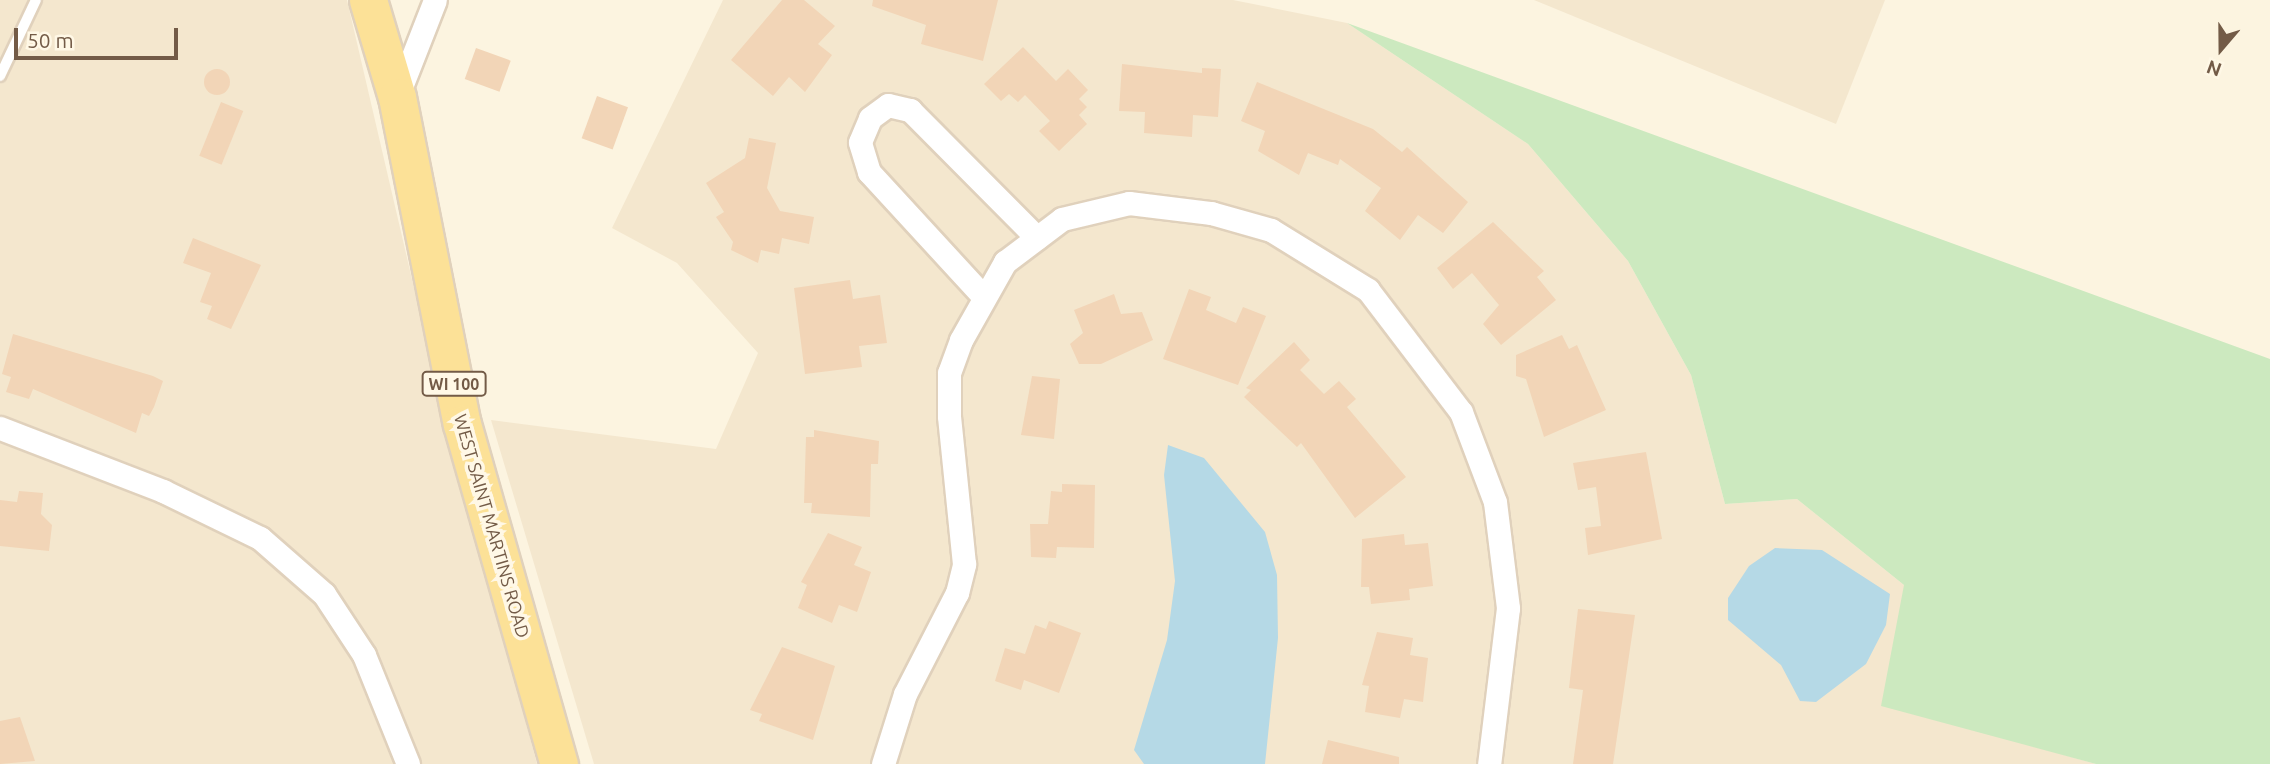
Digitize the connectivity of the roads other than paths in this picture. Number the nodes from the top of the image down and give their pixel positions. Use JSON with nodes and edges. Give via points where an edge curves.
{"nodes":[{"id":1,"x":36,"y":0,"type":"edge"},
{"id":2,"x":368,"y":0,"type":"edge"},
{"id":3,"x":435,"y":0,"type":"edge"},
{"id":4,"x":0,"y":76,"type":"edge"},
{"id":5,"x":397,"y":97,"type":"junction"},
{"id":6,"x":1037,"y":238,"type":"junction"},
{"id":7,"x":982,"y":295,"type":"junction"},
{"id":8,"x":0,"y":428,"type":"edge"},
{"id":9,"x":408,"y":764,"type":"edge"},
{"id":10,"x":559,"y":764,"type":"edge"},
{"id":11,"x":883,"y":764,"type":"edge"},
{"id":12,"x":1489,"y":764,"type":"edge"}],
"edges":[{"from":1,"to":4,"type":"lane"},
{"from":2,"to":5,"type":"main road","name":"WEST SAINT MARTINS ROAD","number":"WI 100"},
{"from":3,"to":5,"type":"street"},
{"from":5,"to":10,"type":"main road","name":"WEST SAINT MARTINS ROAD","number":"WI 100","via":[[462,425]]},
{"from":6,"to":7,"type":"street","via":[[1005,262]]},
{"from":6,"to":7,"type":"street","via":[[910,110],[888,105],[870,117],[860,142],[869,172]]},
{"from":6,"to":12,"type":"street","via":[[1062,219],[1129,203],[1211,213],[1271,230],[1368,290],[1461,412],[1495,502],[1508,608]]},
{"from":7,"to":11,"type":"street","via":[[949,373],[964,564],[957,593],[905,694]]},
{"from":8,"to":9,"type":"street","via":[[163,491],[260,538],[331,604],[364,655]]}]}
